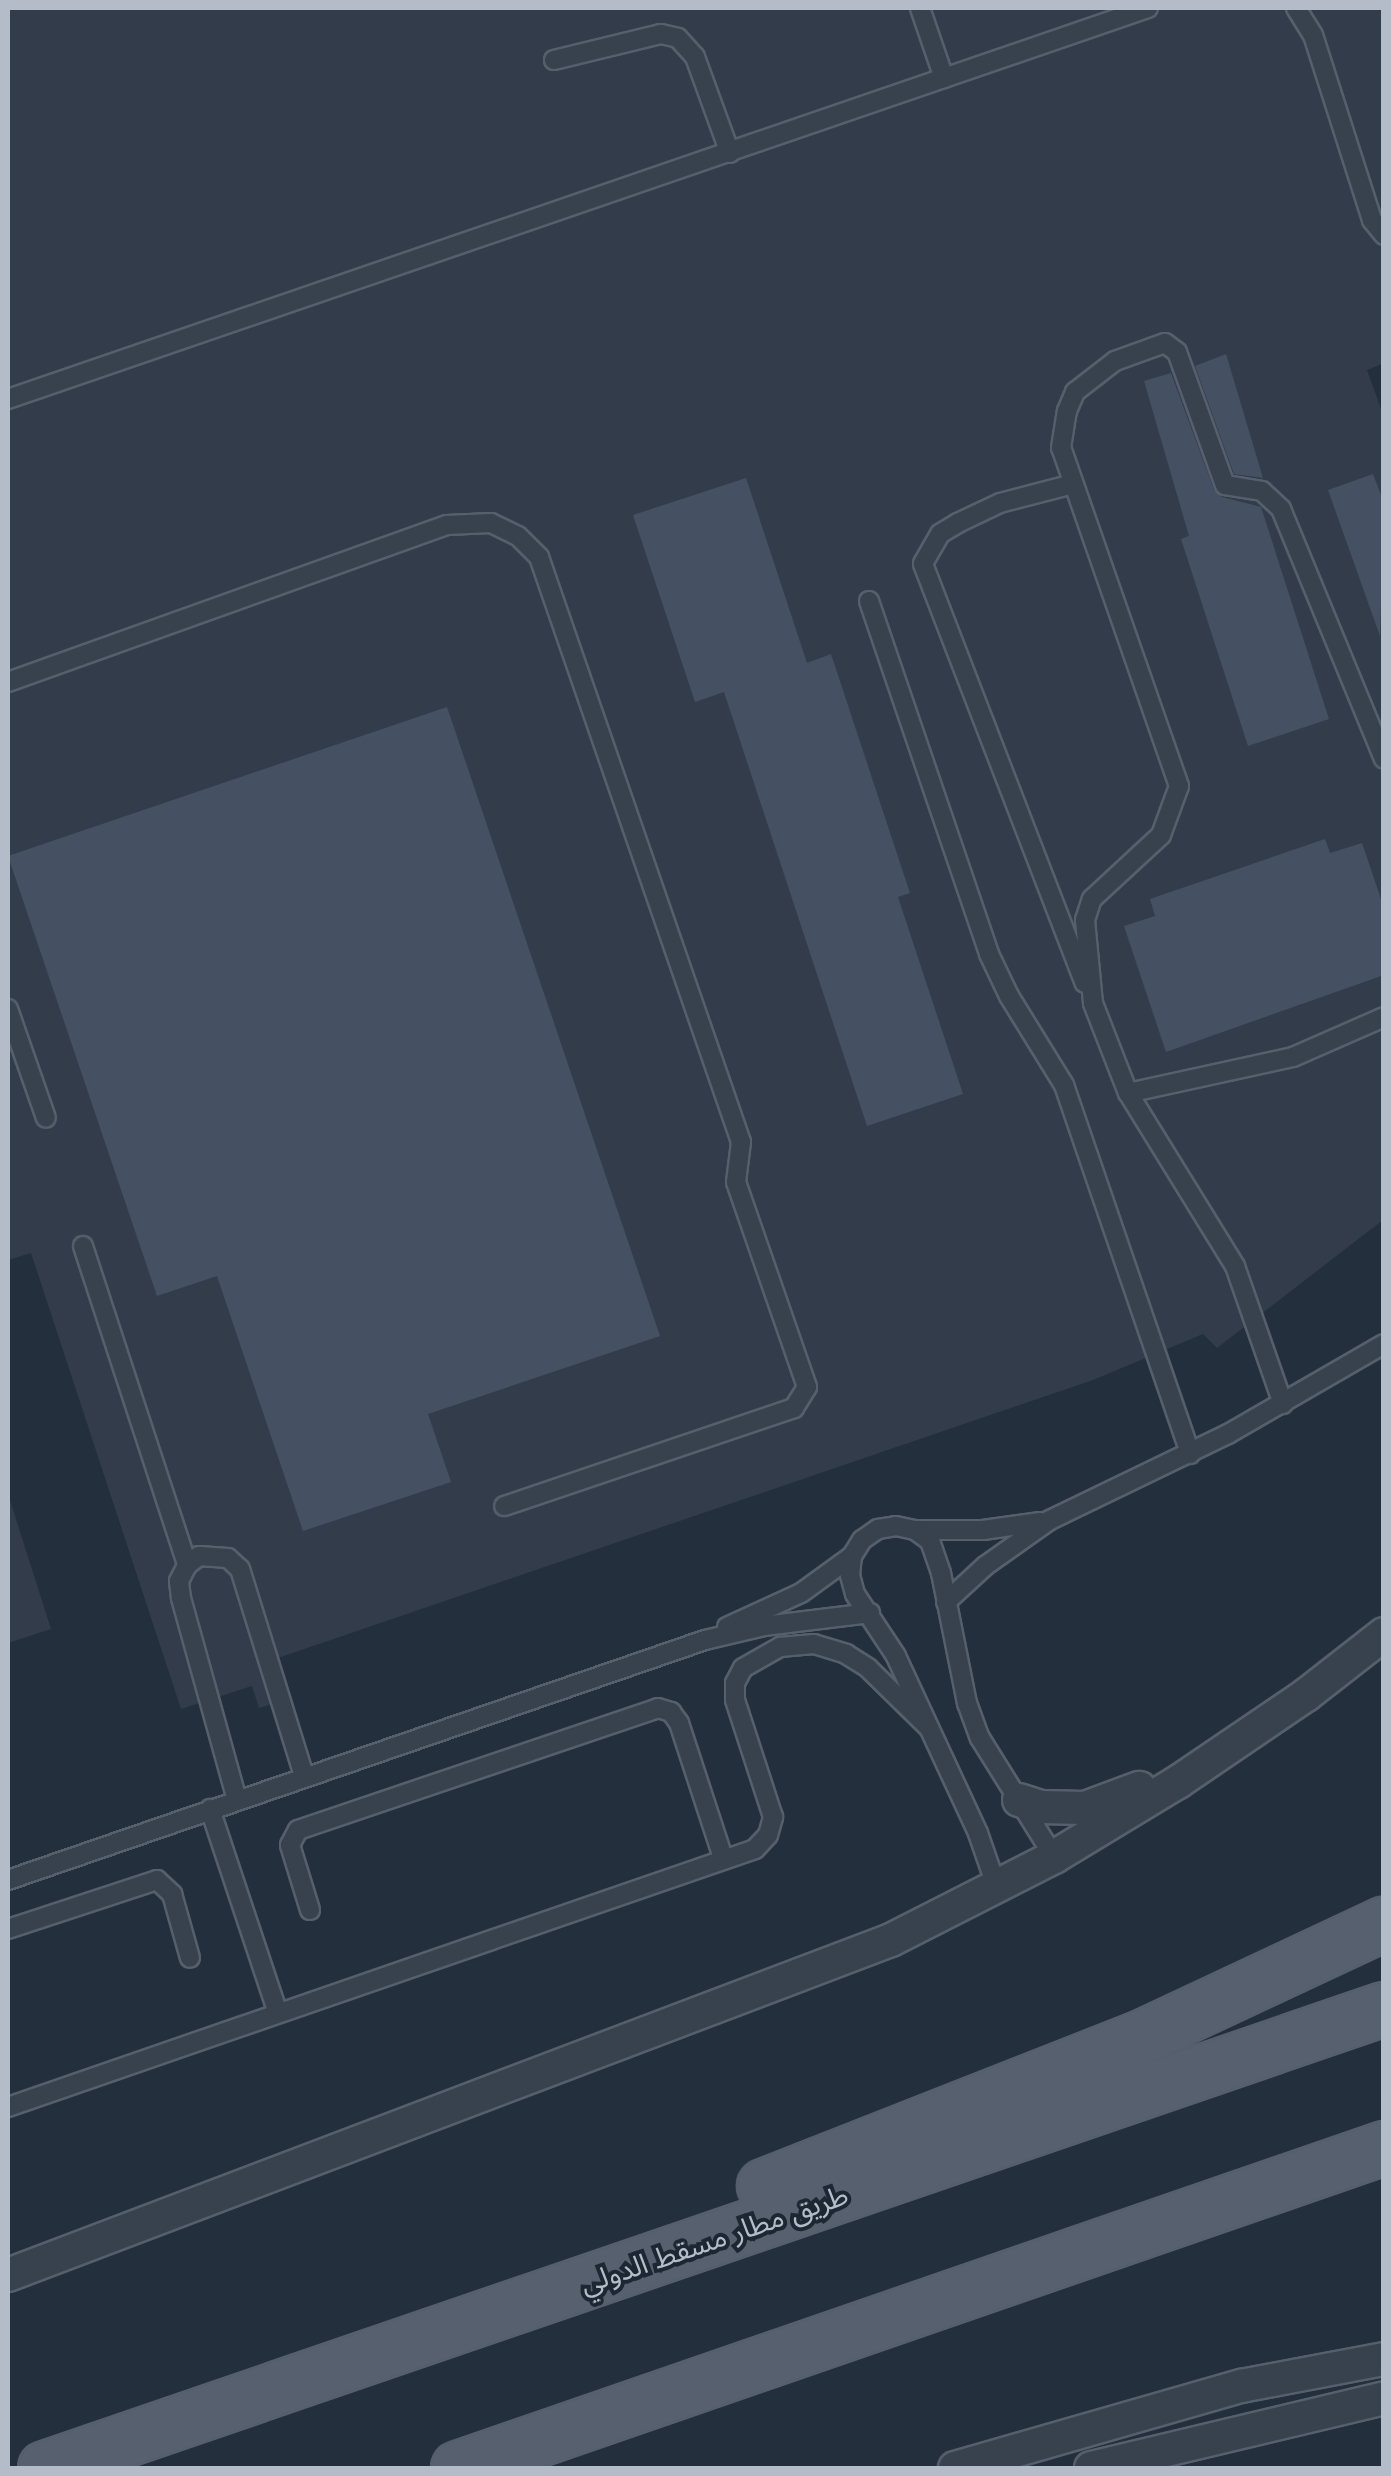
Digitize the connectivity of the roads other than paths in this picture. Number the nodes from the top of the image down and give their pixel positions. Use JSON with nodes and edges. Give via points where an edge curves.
{"nodes":[{"id":1,"x":920,"y":8,"type":"edge"},
{"id":2,"x":1148,"y":8,"type":"edge"},
{"id":3,"x":1296,"y":8,"type":"edge"},
{"id":4,"x":554,"y":60,"type":"dead end"},
{"id":5,"x":944,"y":78,"type":"junction"},
{"id":6,"x":730,"y":153,"type":"junction"},
{"id":7,"x":1384,"y":236,"type":"edge"},
{"id":8,"x":8,"y":399,"type":"edge"},
{"id":9,"x":1073,"y":484,"type":"junction"},
{"id":10,"x":869,"y":601,"type":"dead end"},
{"id":11,"x":8,"y":682,"type":"edge"},
{"id":12,"x":1384,"y":759,"type":"edge"},
{"id":13,"x":1093,"y":1002,"type":"junction"},
{"id":14,"x":8,"y":1009,"type":"edge"},
{"id":15,"x":1384,"y":1018,"type":"edge"},
{"id":16,"x":1128,"y":1093,"type":"junction"},
{"id":17,"x":46,"y":1118,"type":"dead end"},
{"id":18,"x":83,"y":1246,"type":"dead end"},
{"id":19,"x":1384,"y":1344,"type":"edge"},
{"id":20,"x":1283,"y":1404,"type":"junction"},
{"id":21,"x":1190,"y":1454,"type":"junction"},
{"id":22,"x":504,"y":1506,"type":"dead end"},
{"id":23,"x":1050,"y":1520,"type":"junction"},
{"id":24,"x":915,"y":1530,"type":"junction"},
{"id":25,"x":852,"y":1556,"type":"junction"},
{"id":26,"x":187,"y":1565,"type":"junction"},
{"id":27,"x":946,"y":1602,"type":"junction"},
{"id":28,"x":870,"y":1613,"type":"junction"},
{"id":29,"x":1384,"y":1634,"type":"edge"},
{"id":30,"x":705,"y":1640,"type":"junction"},
{"id":31,"x":928,"y":1727,"type":"junction"},
{"id":32,"x":1238,"y":1743,"type":"junction"},
{"id":33,"x":304,"y":1776,"type":"junction"},
{"id":34,"x":237,"y":1800,"type":"junction"},
{"id":35,"x":1019,"y":1800,"type":"junction"},
{"id":36,"x":210,"y":1809,"type":"junction"},
{"id":37,"x":1054,"y":1857,"type":"junction"},
{"id":38,"x":723,"y":1858,"type":"junction"},
{"id":39,"x":8,"y":1880,"type":"edge"},
{"id":40,"x":997,"y":1888,"type":"junction"},
{"id":41,"x":310,"y":1910,"type":"dead end"},
{"id":42,"x":1384,"y":1924,"type":"edge"},
{"id":43,"x":8,"y":1930,"type":"edge"},
{"id":44,"x":190,"y":1958,"type":"dead end"},
{"id":45,"x":1384,"y":2009,"type":"edge"},
{"id":46,"x":278,"y":2013,"type":"junction"},
{"id":47,"x":8,"y":2107,"type":"edge"},
{"id":48,"x":1384,"y":2148,"type":"edge"},
{"id":49,"x":8,"y":2275,"type":"edge"},
{"id":50,"x":1384,"y":2359,"type":"edge"},
{"id":51,"x":1384,"y":2398,"type":"edge"},
{"id":52,"x":1108,"y":2421,"type":"junction"},
{"id":53,"x":1069,"y":2433,"type":"junction"},
{"id":54,"x":1210,"y":2439,"type":"junction"},
{"id":55,"x":63,"y":2462,"type":"edge"},
{"id":56,"x":1112,"y":2466,"type":"edge"},
{"id":57,"x":458,"y":2468,"type":"edge"},
{"id":58,"x":955,"y":2468,"type":"edge"},
{"id":59,"x":1082,"y":2468,"type":"edge"},
{"id":60,"x":1184,"y":2468,"type":"edge"}],
"edges":[{"from":1,"to":5,"type":"lane"},
{"from":2,"to":5,"type":"lane"},
{"from":3,"to":7,"type":"lane","via":[[1313,35],[1372,220]]},
{"from":4,"to":6,"type":"lane","via":[[661,34],[678,38],[695,58]]},
{"from":5,"to":6,"type":"lane"},
{"from":6,"to":8,"type":"lane"},
{"from":9,"to":12,"type":"lane","via":[[1062,448],[1075,392],[1147,346],[1164,343],[1178,352],[1226,485],[1262,491],[1282,509]]},
{"from":9,"to":13,"type":"lane","via":[[1179,786],[1161,835],[1092,900],[1086,920]]},
{"from":9,"to":13,"type":"lane","via":[[958,523],[940,534],[923,564]]},
{"from":10,"to":21,"type":"lane","via":[[989,954],[1064,1085]]},
{"from":11,"to":22,"type":"lane","via":[[447,525],[491,523],[539,557],[742,1142],[734,1175],[807,1388],[787,1411]]},
{"from":13,"to":16,"type":"lane"},
{"from":14,"to":17,"type":"lane"},
{"from":15,"to":16,"type":"lane","via":[[1294,1057]]},
{"from":16,"to":20,"type":"lane","via":[[1235,1266]]},
{"from":18,"to":26,"type":"lane"},
{"from":19,"to":20,"type":"lane"},
{"from":20,"to":21,"type":"lane"},
{"from":21,"to":23,"type":"lane"},
{"from":23,"to":24,"type":"lane"},
{"from":23,"to":27,"type":"lane"},
{"from":24,"to":25,"type":"lane","via":[[878,1530]]},
{"from":24,"to":27,"type":"lane","via":[[930,1541]]},
{"from":25,"to":28,"type":"lane","via":[[855,1594]]},
{"from":25,"to":30,"type":"lane","via":[[801,1593]]},
{"from":26,"to":33,"type":"lane","via":[[214,1554],[240,1568]]},
{"from":26,"to":34,"type":"lane","via":[[179,1580],[181,1598]]},
{"from":27,"to":35,"type":"lane","via":[[967,1704],[997,1770]]},
{"from":28,"to":30,"type":"lane"},
{"from":28,"to":31,"type":"lane"},
{"from":29,"to":32,"type":"street"},
{"from":30,"to":33,"type":"lane"},
{"from":31,"to":38,"type":"lane","via":[[846,1654],[814,1644],[764,1654],[738,1675],[734,1692],[772,1826],[755,1849]]},
{"from":31,"to":40,"type":"lane"},
{"from":32,"to":35,"type":"street","via":[[1084,1808]]},
{"from":32,"to":37,"type":"street"},
{"from":33,"to":34,"type":"lane"},
{"from":34,"to":36,"type":"lane"},
{"from":35,"to":37,"type":"lane"},
{"from":36,"to":39,"type":"lane"},
{"from":36,"to":46,"type":"lane"},
{"from":37,"to":40,"type":"street"},
{"from":38,"to":41,"type":"lane","via":[[679,1722],[658,1708],[298,1830],[290,1844]]},
{"from":38,"to":46,"type":"lane"},
{"from":40,"to":49,"type":"street","via":[[776,1986]]},
{"from":42,"to":55,"type":"main road","via":[[1138,2039]]},
{"from":43,"to":44,"type":"lane","via":[[157,1880],[172,1894]]},
{"from":45,"to":55,"type":"main road","name":"طريق مطار مسقط الدولي"},
{"from":46,"to":47,"type":"lane"},
{"from":48,"to":57,"type":"main road"},
{"from":50,"to":52,"type":"street"},
{"from":51,"to":54,"type":"street"},
{"from":52,"to":53,"type":"street"},
{"from":52,"to":56,"type":"lane"},
{"from":53,"to":58,"type":"street"},
{"from":53,"to":59,"type":"lane"},
{"from":54,"to":56,"type":"street"},
{"from":54,"to":60,"type":"lane"}]}
